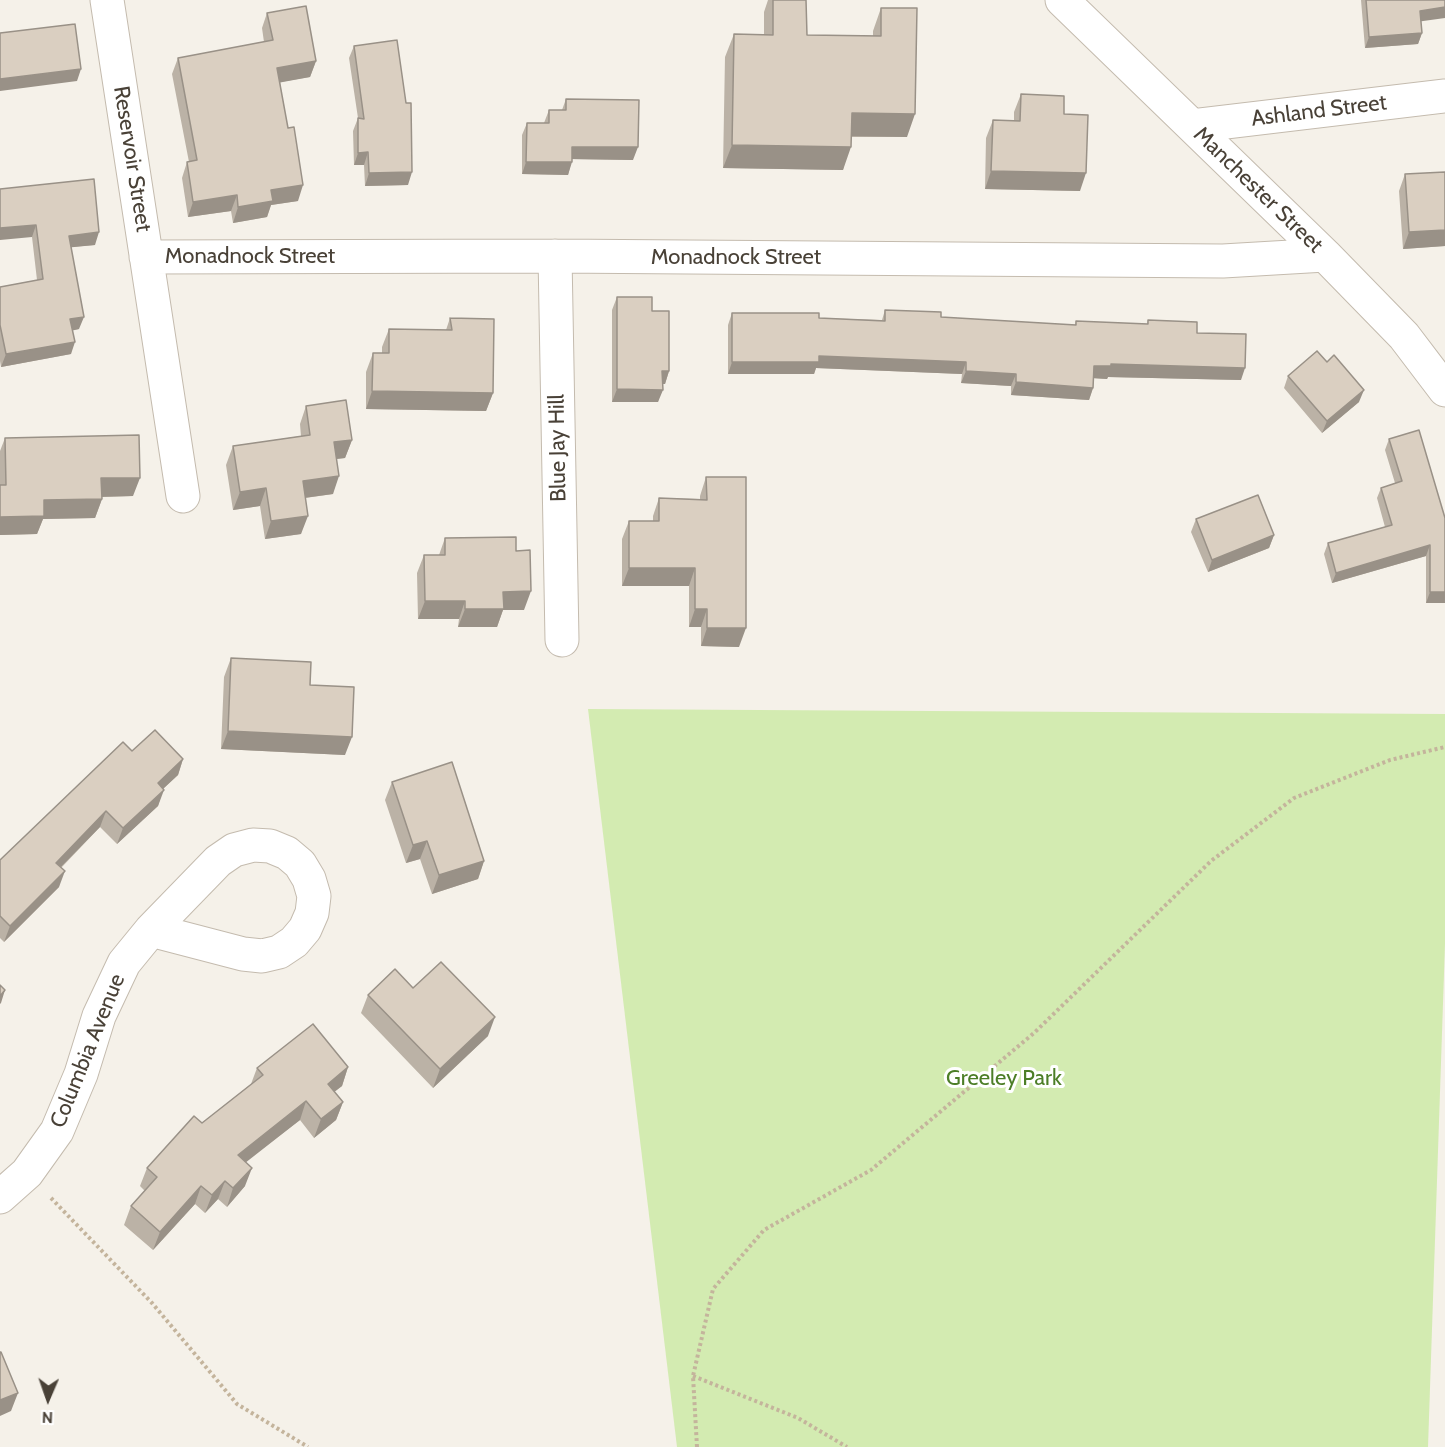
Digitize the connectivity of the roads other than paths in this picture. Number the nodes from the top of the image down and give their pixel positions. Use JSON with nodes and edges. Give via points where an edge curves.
{"nodes":[{"id":1,"x":107,"y":0,"type":"edge"},
{"id":2,"x":1062,"y":0,"type":"edge"},
{"id":3,"x":1445,"y":96,"type":"edge"},
{"id":4,"x":1192,"y":126,"type":"junction"},
{"id":5,"x":1325,"y":255,"type":"junction"},
{"id":6,"x":555,"y":256,"type":"junction"},
{"id":7,"x":147,"y":257,"type":"junction"},
{"id":8,"x":1445,"y":390,"type":"edge"},
{"id":9,"x":183,"y":495,"type":"dead end"},
{"id":10,"x":562,"y":640,"type":"dead end"},
{"id":11,"x":151,"y":930,"type":"junction"},
{"id":12,"x":0,"y":1197,"type":"edge"}],
"edges":[{"from":1,"to":7,"type":"street","name":"Reservoir Street"},
{"from":2,"to":4,"type":"street","name":"Manchester Street"},
{"from":3,"to":4,"type":"street","name":"Ashland Street"},
{"from":4,"to":5,"type":"street","name":"Manchester Street"},
{"from":5,"to":6,"type":"street","name":"Monadnock Street","via":[[1223,261]]},
{"from":5,"to":8,"type":"street","name":"Manchester Street","via":[[1404,336]]},
{"from":6,"to":7,"type":"street","name":"Monadnock Street"},
{"from":6,"to":10,"type":"street","name":"Blue Jay Hill"},
{"from":7,"to":9,"type":"street","name":"Reservoir Street"},
{"from":11,"to":11,"type":"street","name":"Columbia Avenue","via":[[218,861],[234,850],[253,845],[287,853],[300,864],[314,896],[312,913],[294,942],[279,952],[262,956]]},
{"from":11,"to":12,"type":"street","name":"Columbia Avenue","via":[[124,963],[99,1016],[57,1131],[27,1173]]}]}
